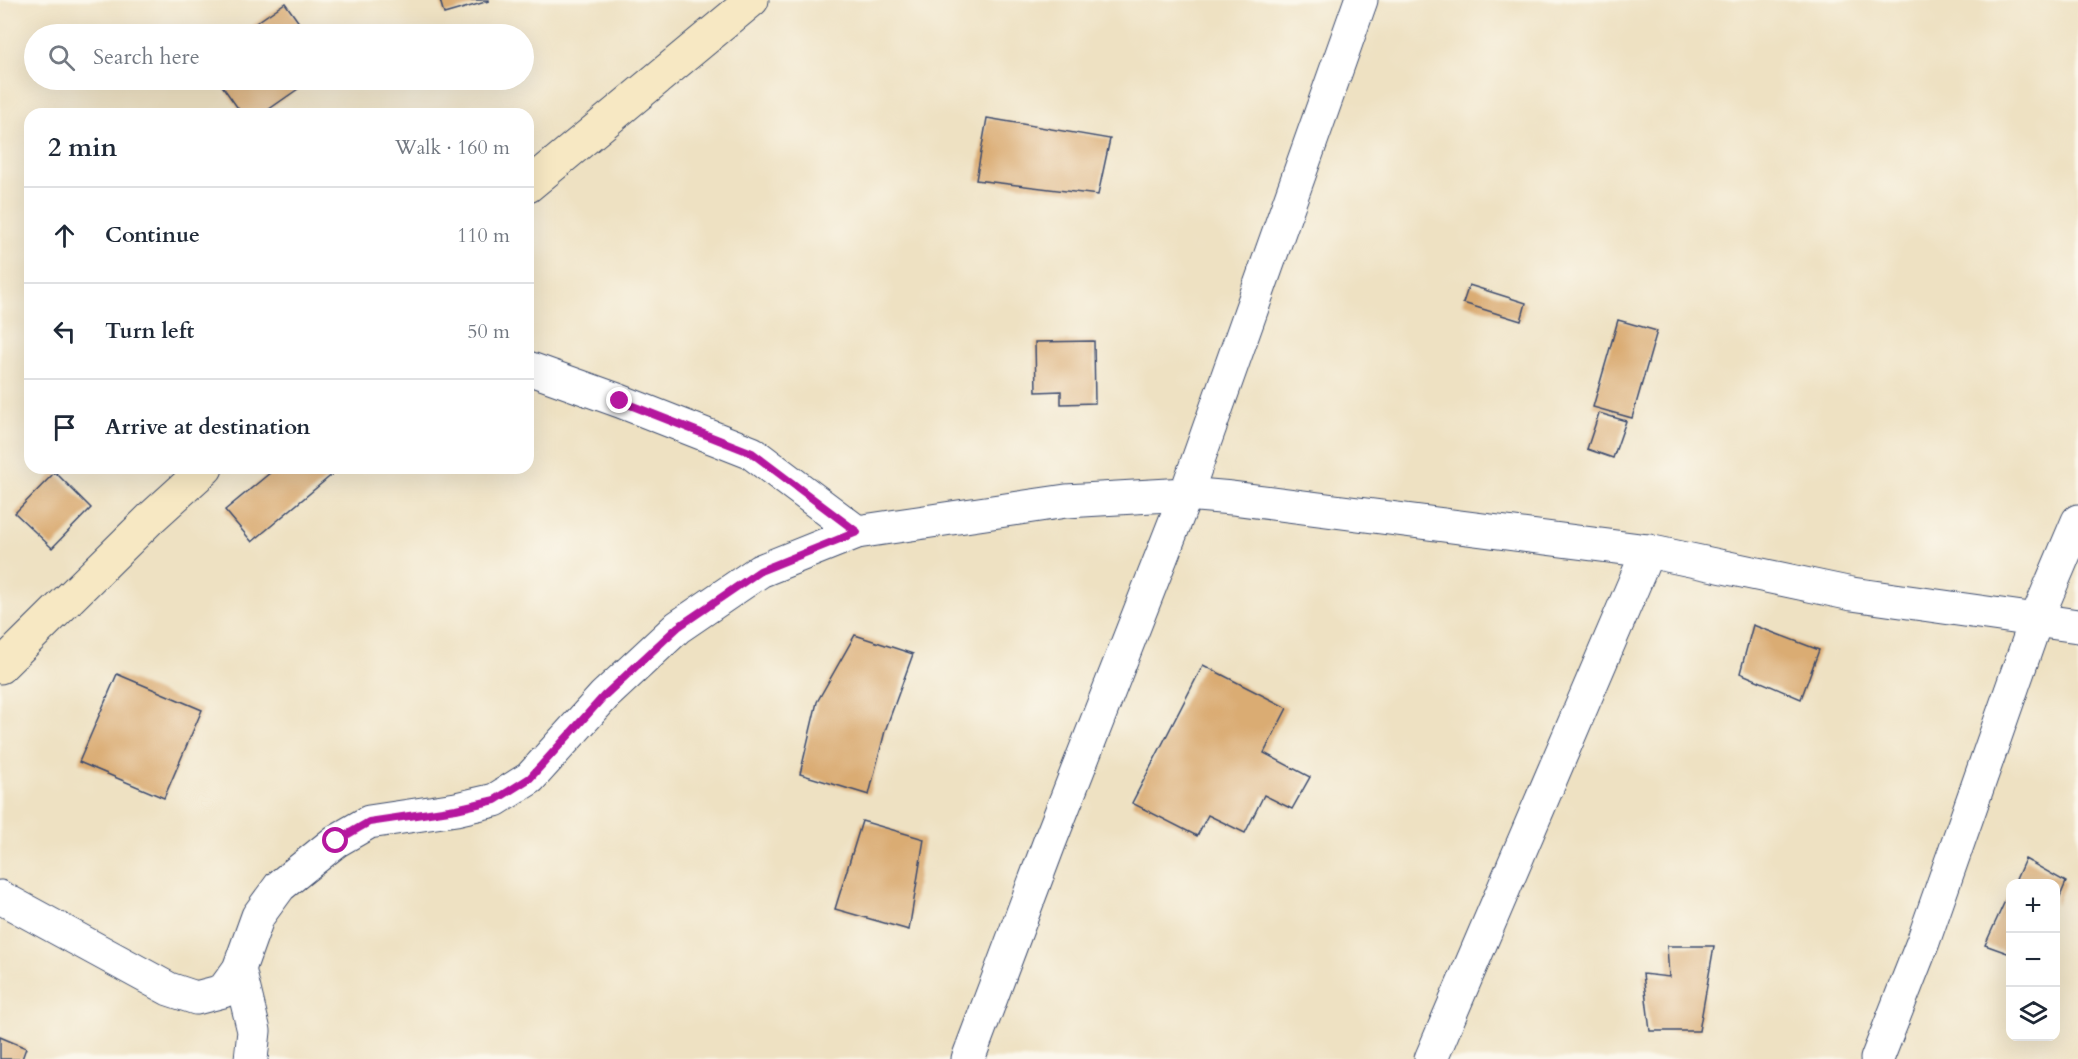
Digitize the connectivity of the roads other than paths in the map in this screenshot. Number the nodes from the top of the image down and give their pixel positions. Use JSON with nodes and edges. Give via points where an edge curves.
{"nodes":[{"id":1,"x":752,"y":0,"type":"edge"},
{"id":2,"x":1361,"y":0,"type":"edge"},
{"id":3,"x":534,"y":181,"type":"edge"},
{"id":4,"x":534,"y":370,"type":"edge"},
{"id":5,"x":199,"y":474,"type":"edge"},
{"id":6,"x":1186,"y":494,"type":"junction"},
{"id":7,"x":2078,"y":521,"type":"edge"},
{"id":8,"x":857,"y":532,"type":"junction"},
{"id":9,"x":1648,"y":551,"type":"junction"},
{"id":10,"x":2036,"y":620,"type":"junction"},
{"id":11,"x":2078,"y":626,"type":"edge"},
{"id":12,"x":0,"y":667,"type":"edge"},
{"id":13,"x":0,"y":897,"type":"edge"},
{"id":14,"x":239,"y":969,"type":"junction"},
{"id":15,"x":251,"y":1059,"type":"edge"},
{"id":16,"x":968,"y":1059,"type":"edge"},
{"id":17,"x":1431,"y":1059,"type":"edge"},
{"id":18,"x":1877,"y":1059,"type":"edge"}],
"edges":[{"from":1,"to":3,"type":"street"},
{"from":2,"to":6,"type":"street"},
{"from":4,"to":8,"type":"street","via":[[752,453]]},
{"from":5,"to":12,"type":"street"},
{"from":6,"to":8,"type":"street","via":[[1066,501]]},
{"from":6,"to":9,"type":"street"},
{"from":6,"to":16,"type":"street"},
{"from":7,"to":10,"type":"street"},
{"from":8,"to":14,"type":"street","via":[[760,571],[678,627],[604,696],[530,778],[495,800],[369,822],[336,841],[280,886],[258,916]]},
{"from":9,"to":10,"type":"street","via":[[1852,594]]},
{"from":9,"to":17,"type":"street"},
{"from":10,"to":11,"type":"street"},
{"from":10,"to":18,"type":"street","via":[[1923,942]]},
{"from":13,"to":14,"type":"street","via":[[169,989],[196,998],[223,992]]},
{"from":14,"to":15,"type":"street","via":[[254,1031]]}]}
